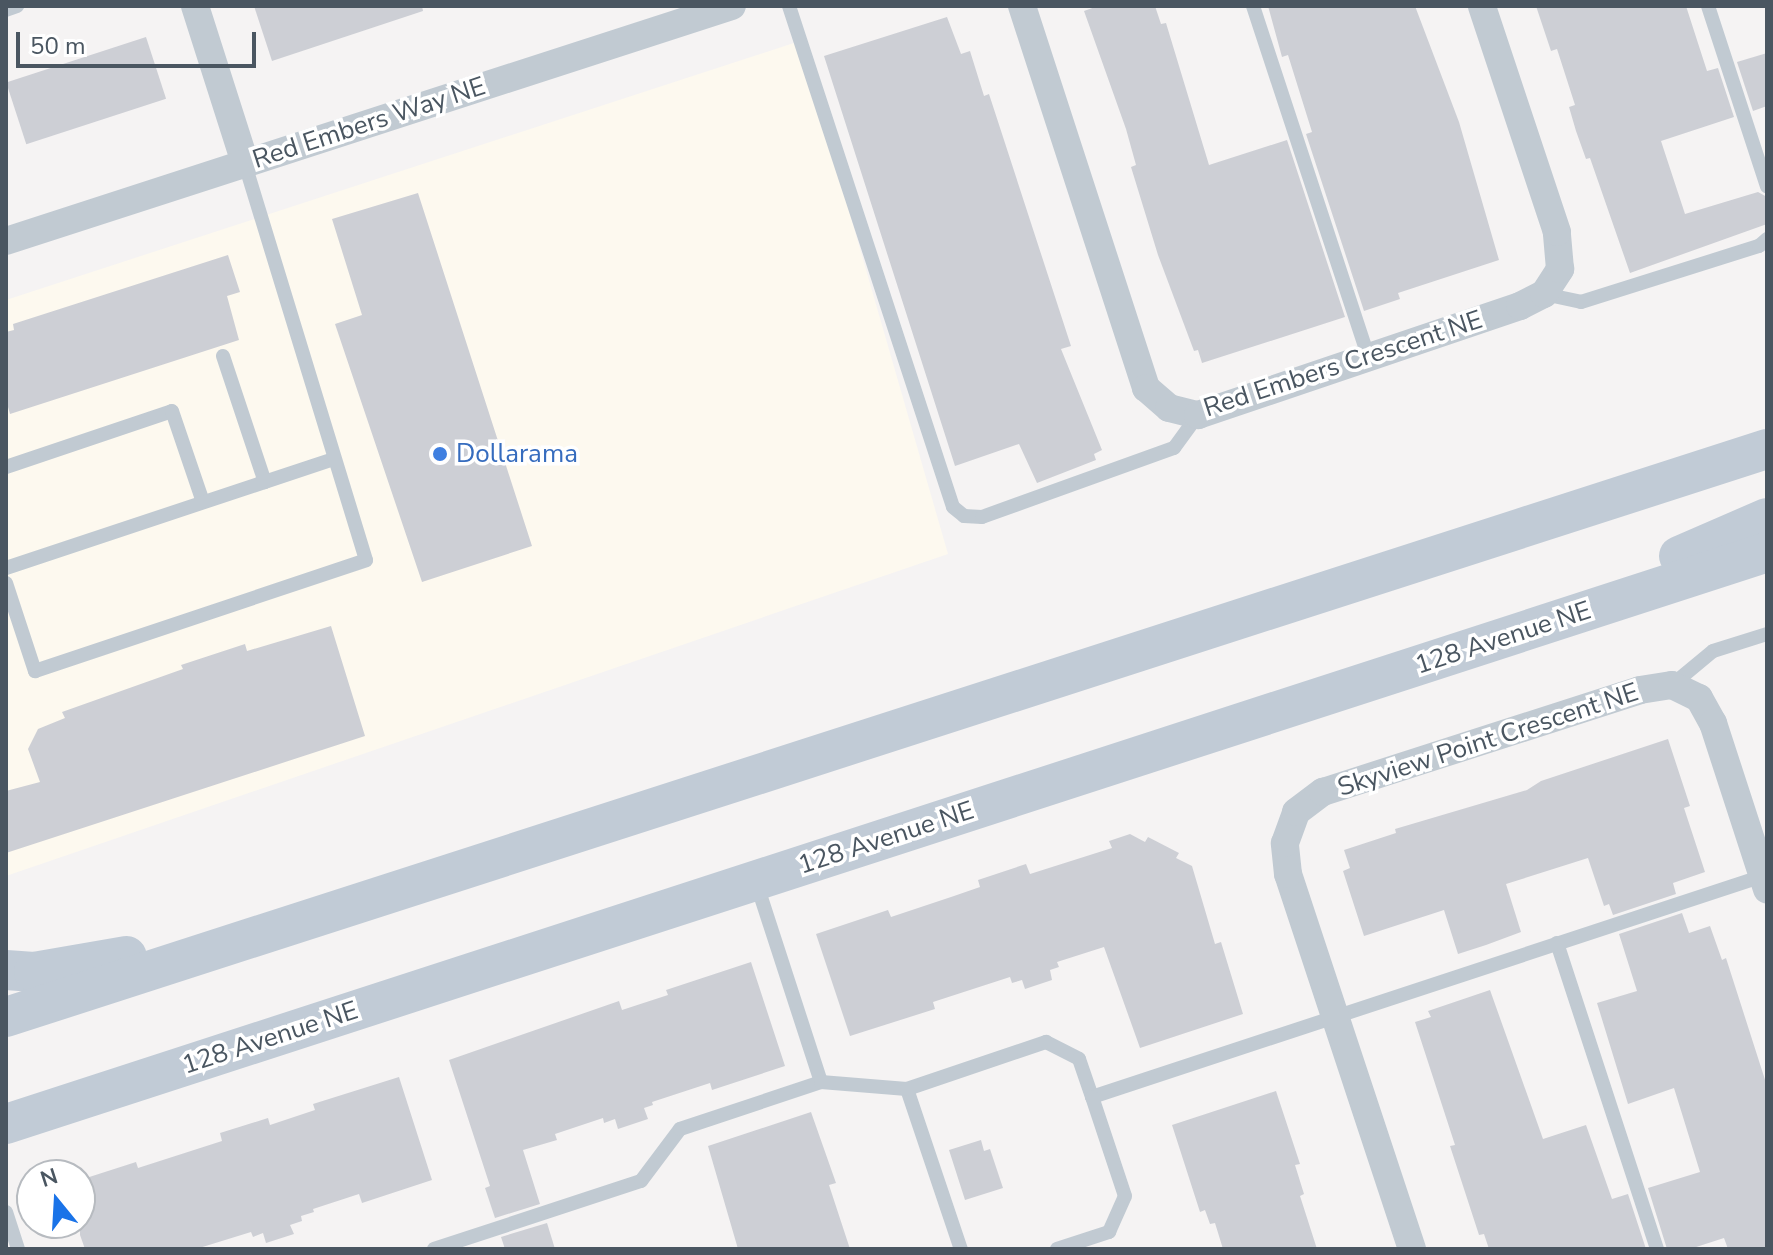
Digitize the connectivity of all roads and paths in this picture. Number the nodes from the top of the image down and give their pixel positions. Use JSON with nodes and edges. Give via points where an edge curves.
{"nodes":[{"id":1,"x":17,"y":6,"type":"edge"},
{"id":2,"x":195,"y":6,"type":"edge"},
{"id":3,"x":732,"y":6,"type":"edge"},
{"id":4,"x":789,"y":6,"type":"edge"},
{"id":5,"x":1022,"y":6,"type":"edge"},
{"id":6,"x":1253,"y":6,"type":"edge"},
{"id":7,"x":1482,"y":6,"type":"edge"},
{"id":8,"x":1708,"y":6,"type":"edge"},
{"id":9,"x":6,"y":10,"type":"edge"},
{"id":10,"x":245,"y":163,"type":"junction"},
{"id":11,"x":1767,"y":187,"type":"edge"},
{"id":12,"x":1767,"y":239,"type":"edge"},
{"id":13,"x":6,"y":241,"type":"edge"},
{"id":14,"x":1544,"y":294,"type":"junction"},
{"id":15,"x":223,"y":356,"type":"dead end"},
{"id":16,"x":1369,"y":359,"type":"junction"},
{"id":17,"x":1198,"y":415,"type":"junction"},
{"id":18,"x":1767,"y":449,"type":"edge"},
{"id":19,"x":333,"y":459,"type":"junction"},
{"id":20,"x":6,"y":467,"type":"edge"},
{"id":21,"x":265,"y":482,"type":"junction"},
{"id":22,"x":203,"y":502,"type":"junction"},
{"id":23,"x":1767,"y":518,"type":"edge"},
{"id":24,"x":1767,"y":552,"type":"edge"},
{"id":25,"x":6,"y":568,"type":"edge"},
{"id":26,"x":6,"y":583,"type":"edge"},
{"id":27,"x":1767,"y":634,"type":"edge"},
{"id":28,"x":1501,"y":638,"type":"junction"},
{"id":29,"x":1672,"y":685,"type":"junction"},
{"id":30,"x":755,"y":880,"type":"junction"},
{"id":31,"x":1765,"y":882,"type":"edge"},
{"id":32,"x":265,"y":932,"type":"junction"},
{"id":33,"x":1557,"y":943,"type":"junction"},
{"id":34,"x":6,"y":970,"type":"edge"},
{"id":35,"x":1336,"y":1014,"type":"junction"},
{"id":36,"x":6,"y":1017,"type":"edge"},
{"id":37,"x":821,"y":1082,"type":"junction"},
{"id":38,"x":907,"y":1089,"type":"junction"},
{"id":39,"x":1092,"y":1097,"type":"junction"},
{"id":40,"x":6,"y":1124,"type":"edge"},
{"id":41,"x":6,"y":1212,"type":"edge"},
{"id":42,"x":18,"y":1249,"type":"edge"},
{"id":43,"x":434,"y":1249,"type":"edge"},
{"id":44,"x":961,"y":1249,"type":"edge"},
{"id":45,"x":1057,"y":1249,"type":"edge"},
{"id":46,"x":1412,"y":1249,"type":"edge"},
{"id":47,"x":1657,"y":1249,"type":"edge"}],
"edges":[{"from":1,"to":9,"type":"lane"},
{"from":2,"to":10,"type":"street"},
{"from":3,"to":10,"type":"street","name":"Red Embers Way NE"},
{"from":4,"to":17,"type":"lane","via":[[953,507],[964,516],[982,517],[1174,448]]},
{"from":5,"to":17,"type":"street","name":"Red Embers Crescent NE","via":[[1146,388],[1169,408]]},
{"from":6,"to":16,"type":"lane"},
{"from":7,"to":14,"type":"street","via":[[1557,232],[1560,269]]},
{"from":8,"to":11,"type":"lane"},
{"from":10,"to":13,"type":"street","name":"Red Embers Way NE"},
{"from":10,"to":19,"type":"lane"},
{"from":12,"to":14,"type":"lane","via":[[1759,246],[1581,302]]},
{"from":14,"to":16,"type":"street","name":"Red Embers Crescent NE"},
{"from":15,"to":21,"type":"lane"},
{"from":16,"to":17,"type":"street","name":"Red Embers Crescent NE"},
{"from":18,"to":32,"type":"main road"},
{"from":19,"to":21,"type":"lane"},
{"from":19,"to":26,"type":"lane","via":[[366,560],[35,671]]},
{"from":20,"to":22,"type":"lane","via":[[172,411]]},
{"from":21,"to":22,"type":"lane"},
{"from":22,"to":25,"type":"lane"},
{"from":23,"to":28,"type":"main road"},
{"from":24,"to":28,"type":"main road","name":"128 Avenue NE"},
{"from":27,"to":29,"type":"lane","via":[[1713,651]]},
{"from":28,"to":30,"type":"main road","name":"128 Avenue NE"},
{"from":29,"to":31,"type":"street","name":"Skyview Point Crescent NE","via":[[1699,698],[1713,723]]},
{"from":29,"to":35,"type":"street","name":"Skyview Point Crescent NE","via":[[1640,690],[1323,792],[1296,812],[1285,843],[1288,874]]},
{"from":30,"to":37,"type":"lane"},
{"from":30,"to":40,"type":"main road","name":"128 Avenue NE"},
{"from":31,"to":33,"type":"lane"},
{"from":32,"to":34,"type":"main road","via":[[34,972]]},
{"from":32,"to":36,"type":"main road"},
{"from":33,"to":35,"type":"lane"},
{"from":33,"to":47,"type":"lane"},
{"from":35,"to":39,"type":"lane"},
{"from":35,"to":46,"type":"street","name":"Skyview Point Crescent NE"},
{"from":37,"to":38,"type":"lane"},
{"from":37,"to":43,"type":"lane","via":[[680,1129],[641,1181]]},
{"from":38,"to":39,"type":"lane","via":[[1046,1042],[1079,1059]]},
{"from":38,"to":44,"type":"lane"},
{"from":39,"to":45,"type":"lane","via":[[1125,1196],[1109,1232]]},
{"from":41,"to":42,"type":"lane"}]}
